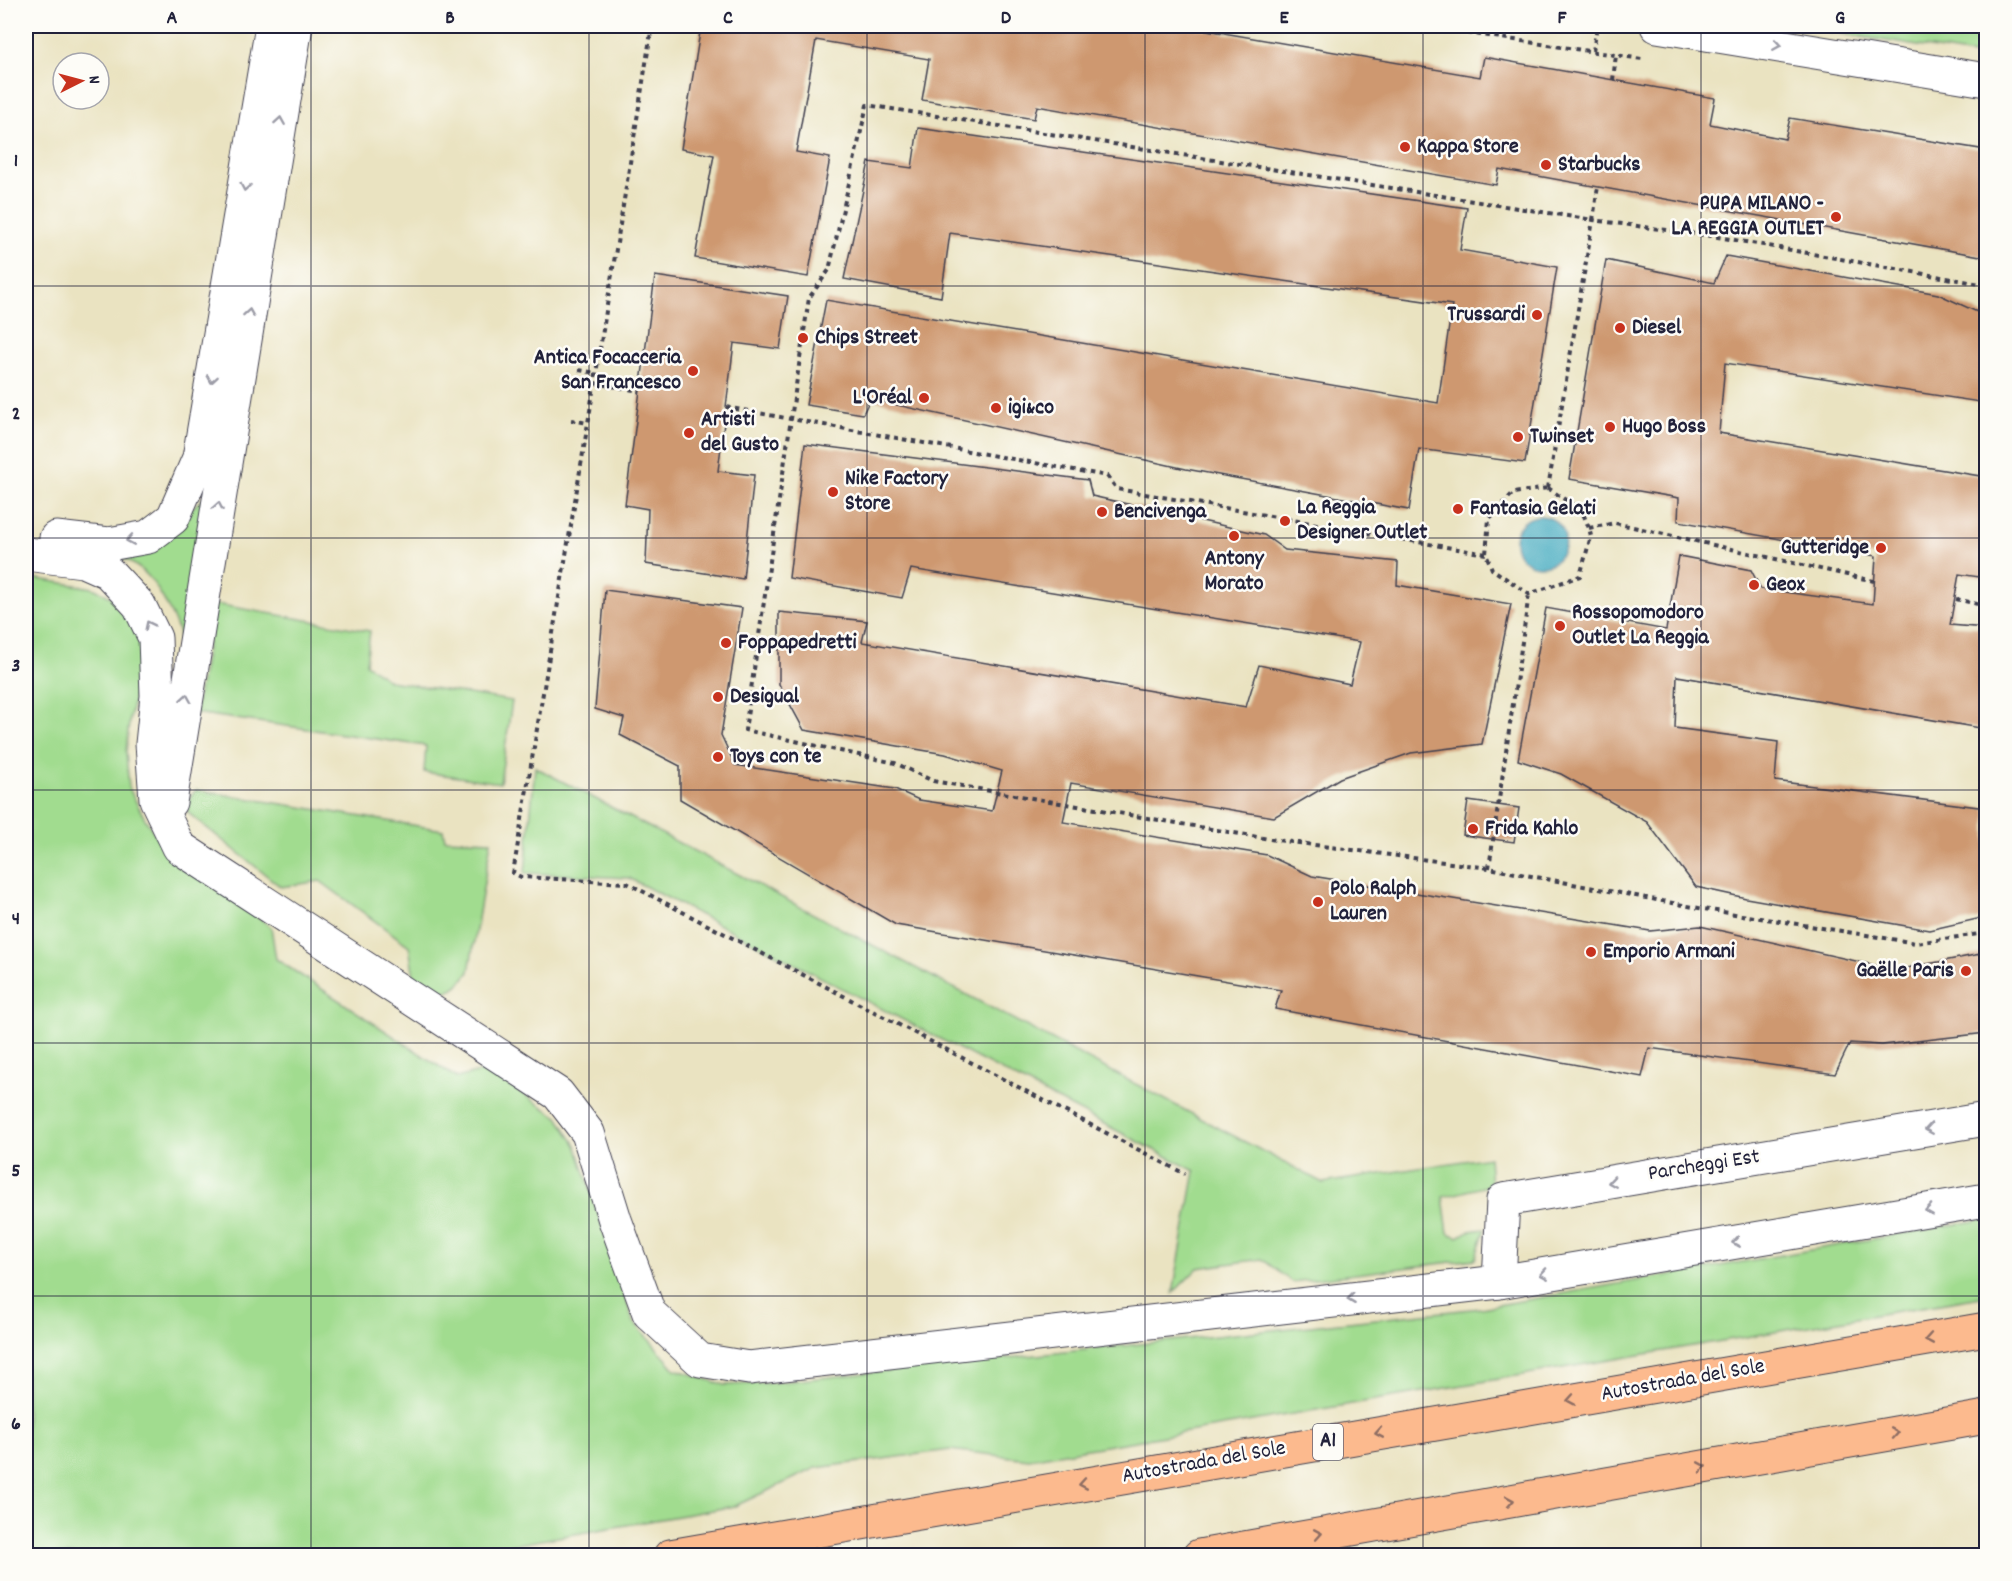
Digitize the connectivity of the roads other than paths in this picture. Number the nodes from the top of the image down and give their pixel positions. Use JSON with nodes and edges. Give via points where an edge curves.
{"nodes":[{"id":1,"x":272,"y":26,"type":"edge"},
{"id":2,"x":296,"y":26,"type":"edge"},
{"id":3,"x":1657,"y":26,"type":"edge"},
{"id":4,"x":1986,"y":80,"type":"edge"},
{"id":5,"x":26,"y":532,"type":"edge"},
{"id":6,"x":26,"y":554,"type":"edge"},
{"id":7,"x":167,"y":822,"type":"junction"},
{"id":8,"x":1986,"y":1119,"type":"edge"},
{"id":9,"x":1986,"y":1200,"type":"edge"},
{"id":10,"x":1499,"y":1282,"type":"junction"},
{"id":11,"x":1986,"y":1329,"type":"edge"},
{"id":12,"x":1986,"y":1417,"type":"edge"},
{"id":13,"x":670,"y":1556,"type":"edge"},
{"id":14,"x":1199,"y":1556,"type":"edge"}],
"edges":[{"from":1,"to":5,"type":"lane","one_way":true,"via":[[199,458],[172,518],[148,537],[109,544]]},
{"from":7,"to":2,"type":"lane","one_way":true},
{"from":3,"to":4,"type":"lane","one_way":true},
{"from":7,"to":6,"type":"lane","one_way":true,"via":[[156,799],[152,744],[157,696],[155,638],[139,605],[108,572],[83,561]]},
{"from":10,"to":7,"type":"lane","one_way":true,"via":[[749,1368],[700,1360],[649,1313],[588,1133],[558,1094],[179,847]]},
{"from":8,"to":10,"type":"lane","name":"Parcheggi Est","one_way":true,"via":[[1503,1200]]},
{"from":9,"to":10,"type":"lane","one_way":true},
{"from":11,"to":13,"type":"highway","name":"Autostrada del Sole","number":"A1","one_way":true},
{"from":14,"to":12,"type":"highway","one_way":true}]}
